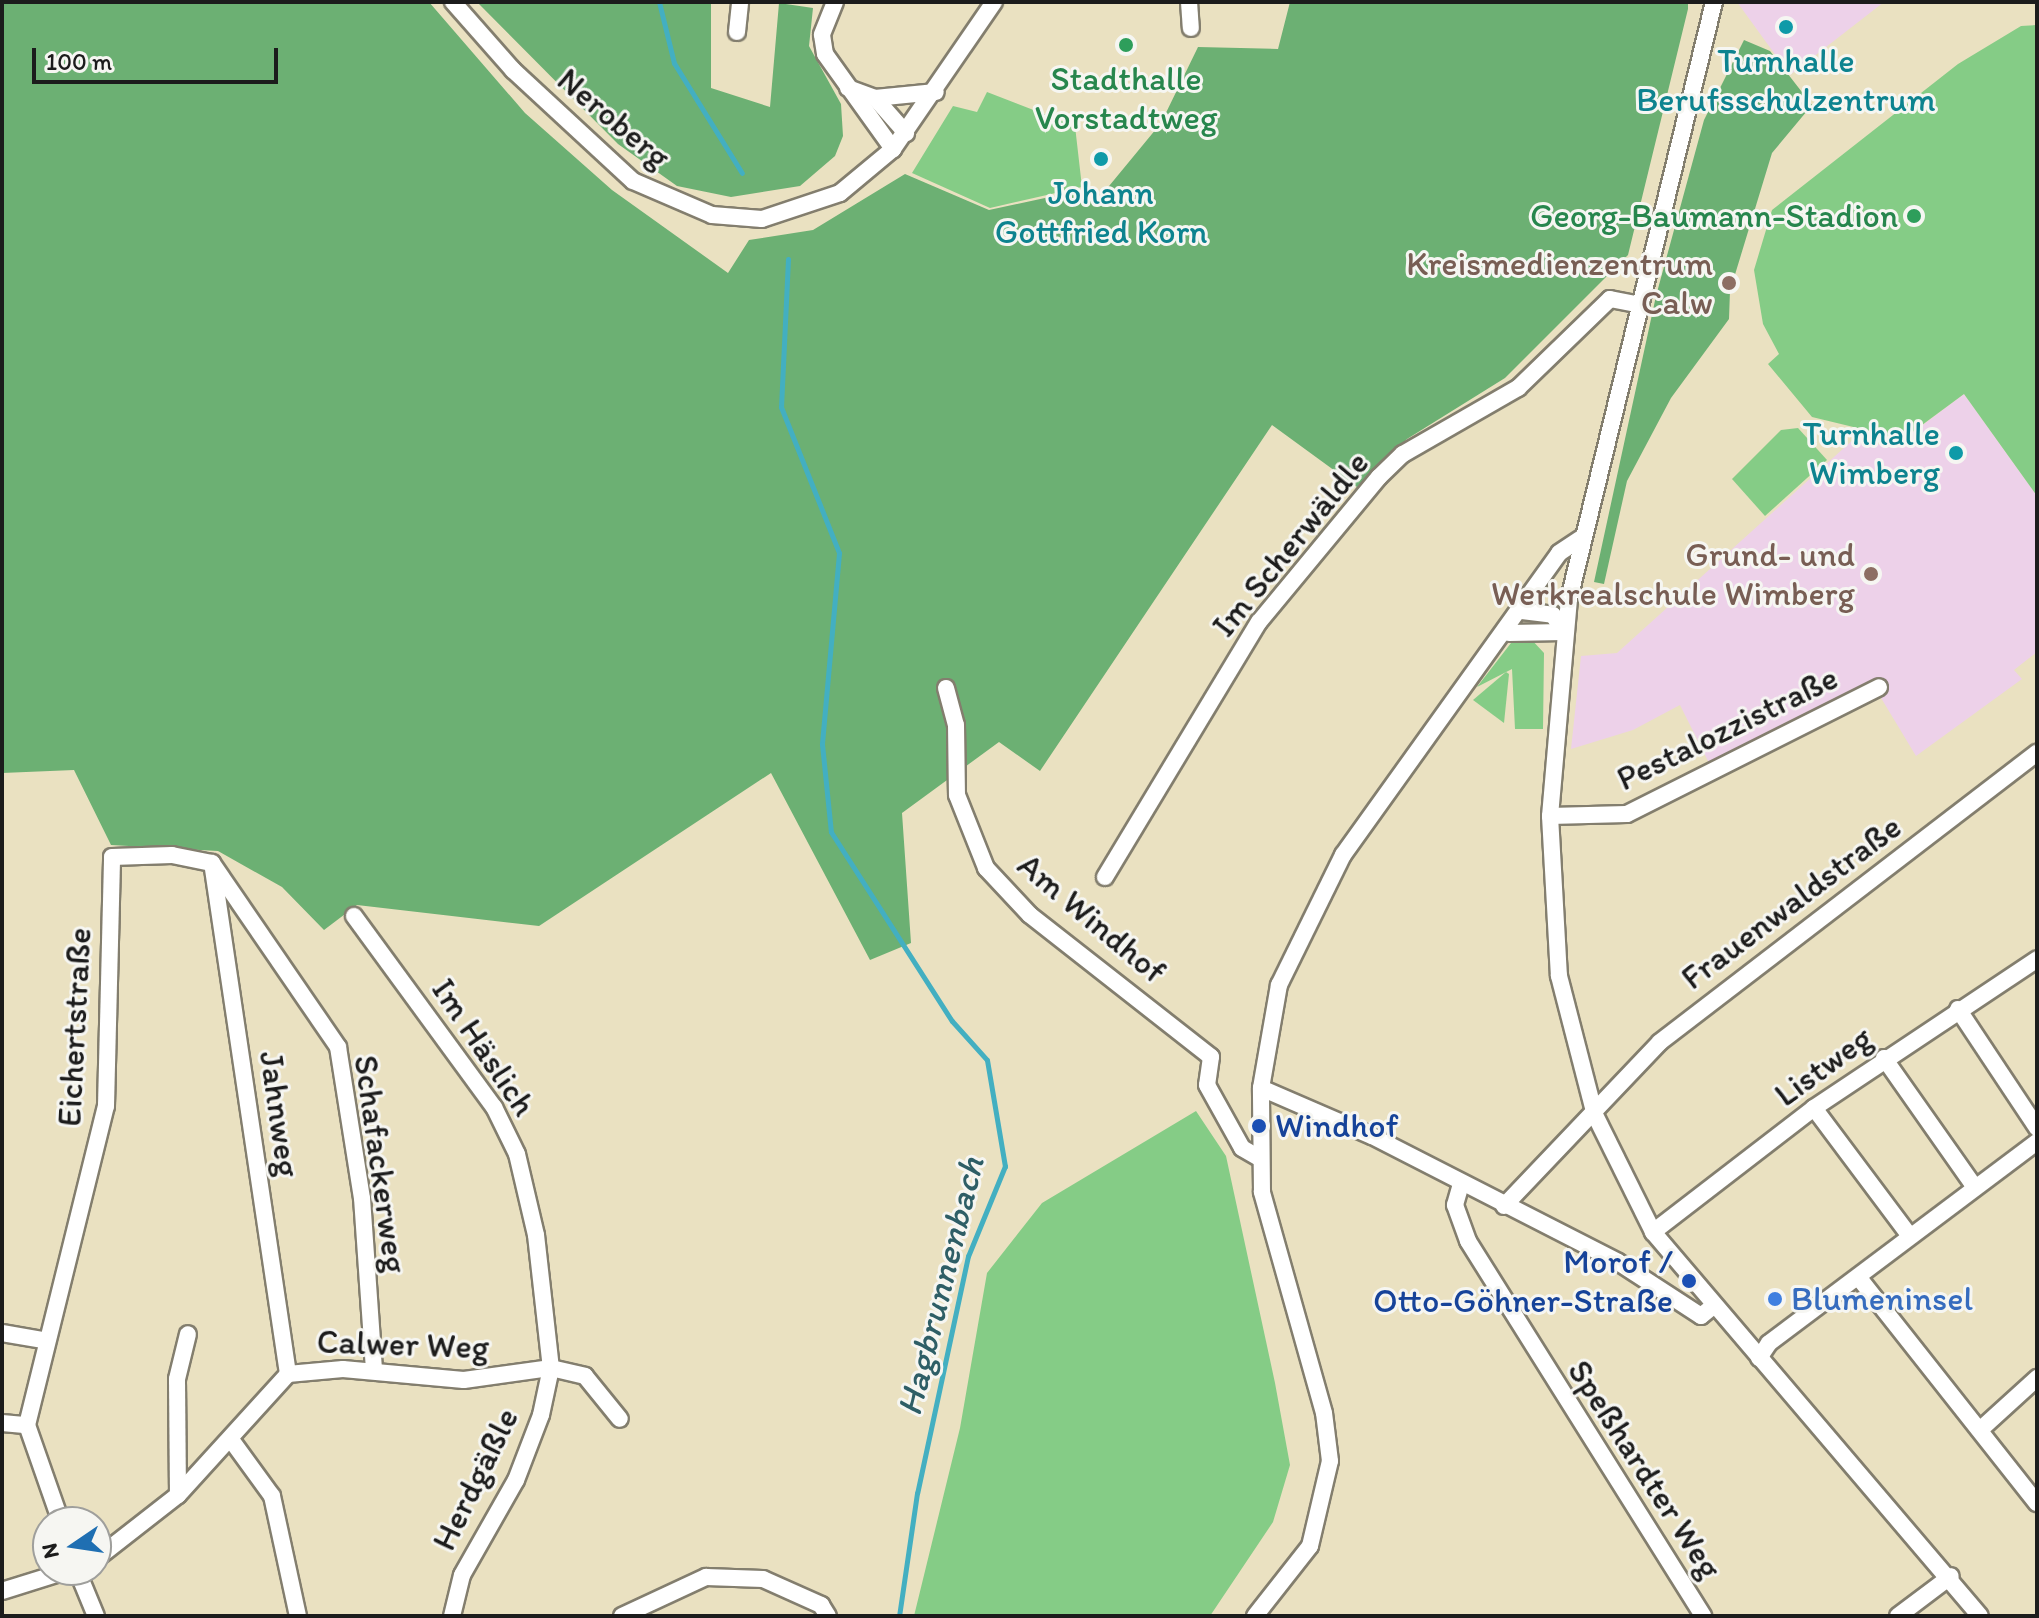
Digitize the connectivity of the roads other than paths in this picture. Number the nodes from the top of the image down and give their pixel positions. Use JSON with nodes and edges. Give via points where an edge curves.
{"nodes":[{"id":1,"x":453,"y":2,"type":"edge"},
{"id":2,"x":740,"y":2,"type":"edge"},
{"id":3,"x":835,"y":2,"type":"edge"},
{"id":4,"x":994,"y":2,"type":"edge"},
{"id":5,"x":1189,"y":2,"type":"edge"},
{"id":6,"x":1714,"y":2,"type":"edge"},
{"id":7,"x":1191,"y":28,"type":"dead end"},
{"id":8,"x":737,"y":32,"type":"dead end"},
{"id":9,"x":848,"y":88,"type":"junction"},
{"id":10,"x":936,"y":92,"type":"junction"},
{"id":11,"x":875,"y":98,"type":"junction"},
{"id":12,"x":906,"y":133,"type":"junction"},
{"id":13,"x":893,"y":149,"type":"junction"},
{"id":14,"x":1635,"y":304,"type":"junction"},
{"id":15,"x":1580,"y":539,"type":"junction"},
{"id":16,"x":1522,"y":611,"type":"junction"},
{"id":17,"x":1564,"y":632,"type":"junction"},
{"id":18,"x":1509,"y":633,"type":"junction"},
{"id":19,"x":1879,"y":687,"type":"dead end"},
{"id":20,"x":946,"y":688,"type":"dead end"},
{"id":21,"x":2037,"y":753,"type":"edge"},
{"id":22,"x":1550,"y":816,"type":"junction"},
{"id":23,"x":212,"y":863,"type":"junction"},
{"id":24,"x":1105,"y":877,"type":"dead end"},
{"id":25,"x":354,"y":916,"type":"dead end"},
{"id":26,"x":2036,"y":962,"type":"edge"},
{"id":27,"x":1958,"y":1009,"type":"junction"},
{"id":28,"x":1884,"y":1058,"type":"junction"},
{"id":29,"x":1261,"y":1088,"type":"junction"},
{"id":30,"x":1814,"y":1108,"type":"junction"},
{"id":31,"x":1595,"y":1115,"type":"junction"},
{"id":32,"x":2037,"y":1128,"type":"edge"},
{"id":33,"x":2037,"y":1142,"type":"edge"},
{"id":34,"x":1259,"y":1158,"type":"junction"},
{"id":35,"x":1461,"y":1184,"type":"junction"},
{"id":36,"x":1974,"y":1186,"type":"junction"},
{"id":37,"x":1504,"y":1206,"type":"junction"},
{"id":38,"x":1653,"y":1232,"type":"junction"},
{"id":39,"x":1909,"y":1235,"type":"junction"},
{"id":40,"x":1859,"y":1278,"type":"junction"},
{"id":41,"x":1711,"y":1308,"type":"junction"},
{"id":42,"x":2,"y":1333,"type":"edge"},
{"id":43,"x":188,"y":1334,"type":"dead end"},
{"id":44,"x":43,"y":1340,"type":"junction"},
{"id":45,"x":1759,"y":1358,"type":"junction"},
{"id":46,"x":551,"y":1368,"type":"junction"},
{"id":47,"x":374,"y":1371,"type":"junction"},
{"id":48,"x":288,"y":1374,"type":"junction"},
{"id":49,"x":2037,"y":1378,"type":"edge"},
{"id":50,"x":620,"y":1419,"type":"dead end"},
{"id":51,"x":2,"y":1423,"type":"edge"},
{"id":52,"x":27,"y":1425,"type":"junction"},
{"id":53,"x":1981,"y":1429,"type":"junction"},
{"id":54,"x":232,"y":1441,"type":"junction"},
{"id":55,"x":178,"y":1495,"type":"junction"},
{"id":56,"x":2037,"y":1503,"type":"edge"},
{"id":57,"x":55,"y":1506,"type":"edge"},
{"id":58,"x":112,"y":1547,"type":"edge"},
{"id":59,"x":1951,"y":1576,"type":"junction"},
{"id":60,"x":32,"y":1582,"type":"edge"},
{"id":61,"x":84,"y":1586,"type":"edge"},
{"id":62,"x":2,"y":1591,"type":"edge"},
{"id":63,"x":96,"y":1616,"type":"edge"},
{"id":64,"x":298,"y":1616,"type":"edge"},
{"id":65,"x":452,"y":1616,"type":"edge"},
{"id":66,"x":622,"y":1616,"type":"edge"},
{"id":67,"x":828,"y":1616,"type":"edge"},
{"id":68,"x":1255,"y":1616,"type":"edge"},
{"id":69,"x":1703,"y":1616,"type":"edge"},
{"id":70,"x":1898,"y":1616,"type":"edge"},
{"id":71,"x":1980,"y":1616,"type":"edge"}],
"edges":[{"from":1,"to":13,"type":"street","name":"Neroberg","via":[[575,129],[633,181],[669,201],[744,218],[795,214],[840,193]]},
{"from":2,"to":8,"type":"street"},
{"from":3,"to":9,"type":"street","via":[[822,35]]},
{"from":4,"to":10,"type":"street","name":"Neroberg"},
{"from":5,"to":7,"type":"street"},
{"from":6,"to":14,"type":"street"},
{"from":9,"to":11,"type":"street"},
{"from":9,"to":13,"type":"street"},
{"from":10,"to":11,"type":"street"},
{"from":10,"to":12,"type":"street","name":"Neroberg"},
{"from":11,"to":12,"type":"street"},
{"from":12,"to":13,"type":"street","name":"Neroberg"},
{"from":14,"to":15,"type":"street"},
{"from":14,"to":24,"type":"street","name":"Im Scherwäldle","via":[[1610,299],[1518,388],[1403,454],[1379,477],[1259,622]]},
{"from":15,"to":16,"type":"street","via":[[1559,553]]},
{"from":15,"to":17,"type":"street"},
{"from":16,"to":17,"type":"street","via":[[1553,615]]},
{"from":16,"to":18,"type":"street"},
{"from":17,"to":18,"type":"street"},
{"from":17,"to":22,"type":"street"},
{"from":18,"to":29,"type":"street","via":[[1319,895],[1279,985]]},
{"from":19,"to":22,"type":"street","name":"Pestalozzistraße","via":[[1627,814]]},
{"from":20,"to":34,"type":"street","name":"Am Windhof","via":[[956,725],[957,795],[986,868],[1030,915],[1211,1057],[1207,1085],[1242,1148]]},
{"from":21,"to":31,"type":"street","name":"Frauenwaldstraße","via":[[1734,980],[1660,1042]]},
{"from":22,"to":31,"type":"street","via":[[1559,976]]},
{"from":23,"to":44,"type":"street","name":"Eichertstraße","via":[[172,855],[112,857],[106,1106]]},
{"from":23,"to":47,"type":"street","name":"Schafackerweg","via":[[338,1047],[362,1198]]},
{"from":23,"to":48,"type":"street","name":"Jahnweg"},
{"from":25,"to":46,"type":"street","name":"Im Häslich","via":[[510,1136],[536,1235]]},
{"from":26,"to":27,"type":"street","name":"Listweg"},
{"from":27,"to":28,"type":"street","name":"Listweg"},
{"from":27,"to":32,"type":"street"},
{"from":28,"to":30,"type":"street","name":"Listweg"},
{"from":28,"to":36,"type":"street"},
{"from":29,"to":34,"type":"street"},
{"from":29,"to":35,"type":"street"},
{"from":30,"to":38,"type":"street","name":"Listweg"},
{"from":30,"to":39,"type":"street"},
{"from":31,"to":37,"type":"street","name":"Frauenwaldstraße"},
{"from":31,"to":38,"type":"street"},
{"from":33,"to":36,"type":"street"},
{"from":34,"to":68,"type":"street","via":[[1273,1239],[1324,1413],[1330,1461],[1310,1546]]},
{"from":35,"to":37,"type":"street"},
{"from":35,"to":69,"type":"street","name":"Speßhardter Weg","via":[[1455,1205],[1468,1241]]},
{"from":36,"to":39,"type":"street"},
{"from":37,"to":41,"type":"street","via":[[1618,1262],[1701,1316]]},
{"from":38,"to":41,"type":"street"},
{"from":39,"to":40,"type":"street"},
{"from":40,"to":45,"type":"street","via":[[1769,1343]]},
{"from":40,"to":53,"type":"street"},
{"from":41,"to":45,"type":"street"},
{"from":42,"to":44,"type":"street"},
{"from":43,"to":55,"type":"street","via":[[177,1379]]},
{"from":44,"to":52,"type":"street","name":"Eichertstraße"},
{"from":45,"to":59,"type":"street"},
{"from":46,"to":47,"type":"street","name":"Calwer Weg","via":[[464,1380]]},
{"from":46,"to":50,"type":"street","name":"Calwer Weg","via":[[585,1376]]},
{"from":46,"to":65,"type":"street","name":"Herdgäßle","via":[[516,1480],[462,1575]]},
{"from":47,"to":48,"type":"street","name":"Calwer Weg"},
{"from":48,"to":54,"type":"street","name":"Calwer Weg"},
{"from":49,"to":53,"type":"street"},
{"from":51,"to":52,"type":"street"},
{"from":52,"to":57,"type":"street","name":"Eichertstraße"},
{"from":53,"to":56,"type":"street"},
{"from":54,"to":55,"type":"street","name":"Calwer Weg"},
{"from":54,"to":64,"type":"street","via":[[272,1496]]},
{"from":55,"to":58,"type":"street","name":"Calwer Weg"},
{"from":59,"to":70,"type":"street"},
{"from":59,"to":71,"type":"street"},
{"from":60,"to":62,"type":"street"},
{"from":61,"to":63,"type":"street"},
{"from":66,"to":67,"type":"street","via":[[706,1577],[763,1579],[821,1605]]}]}
